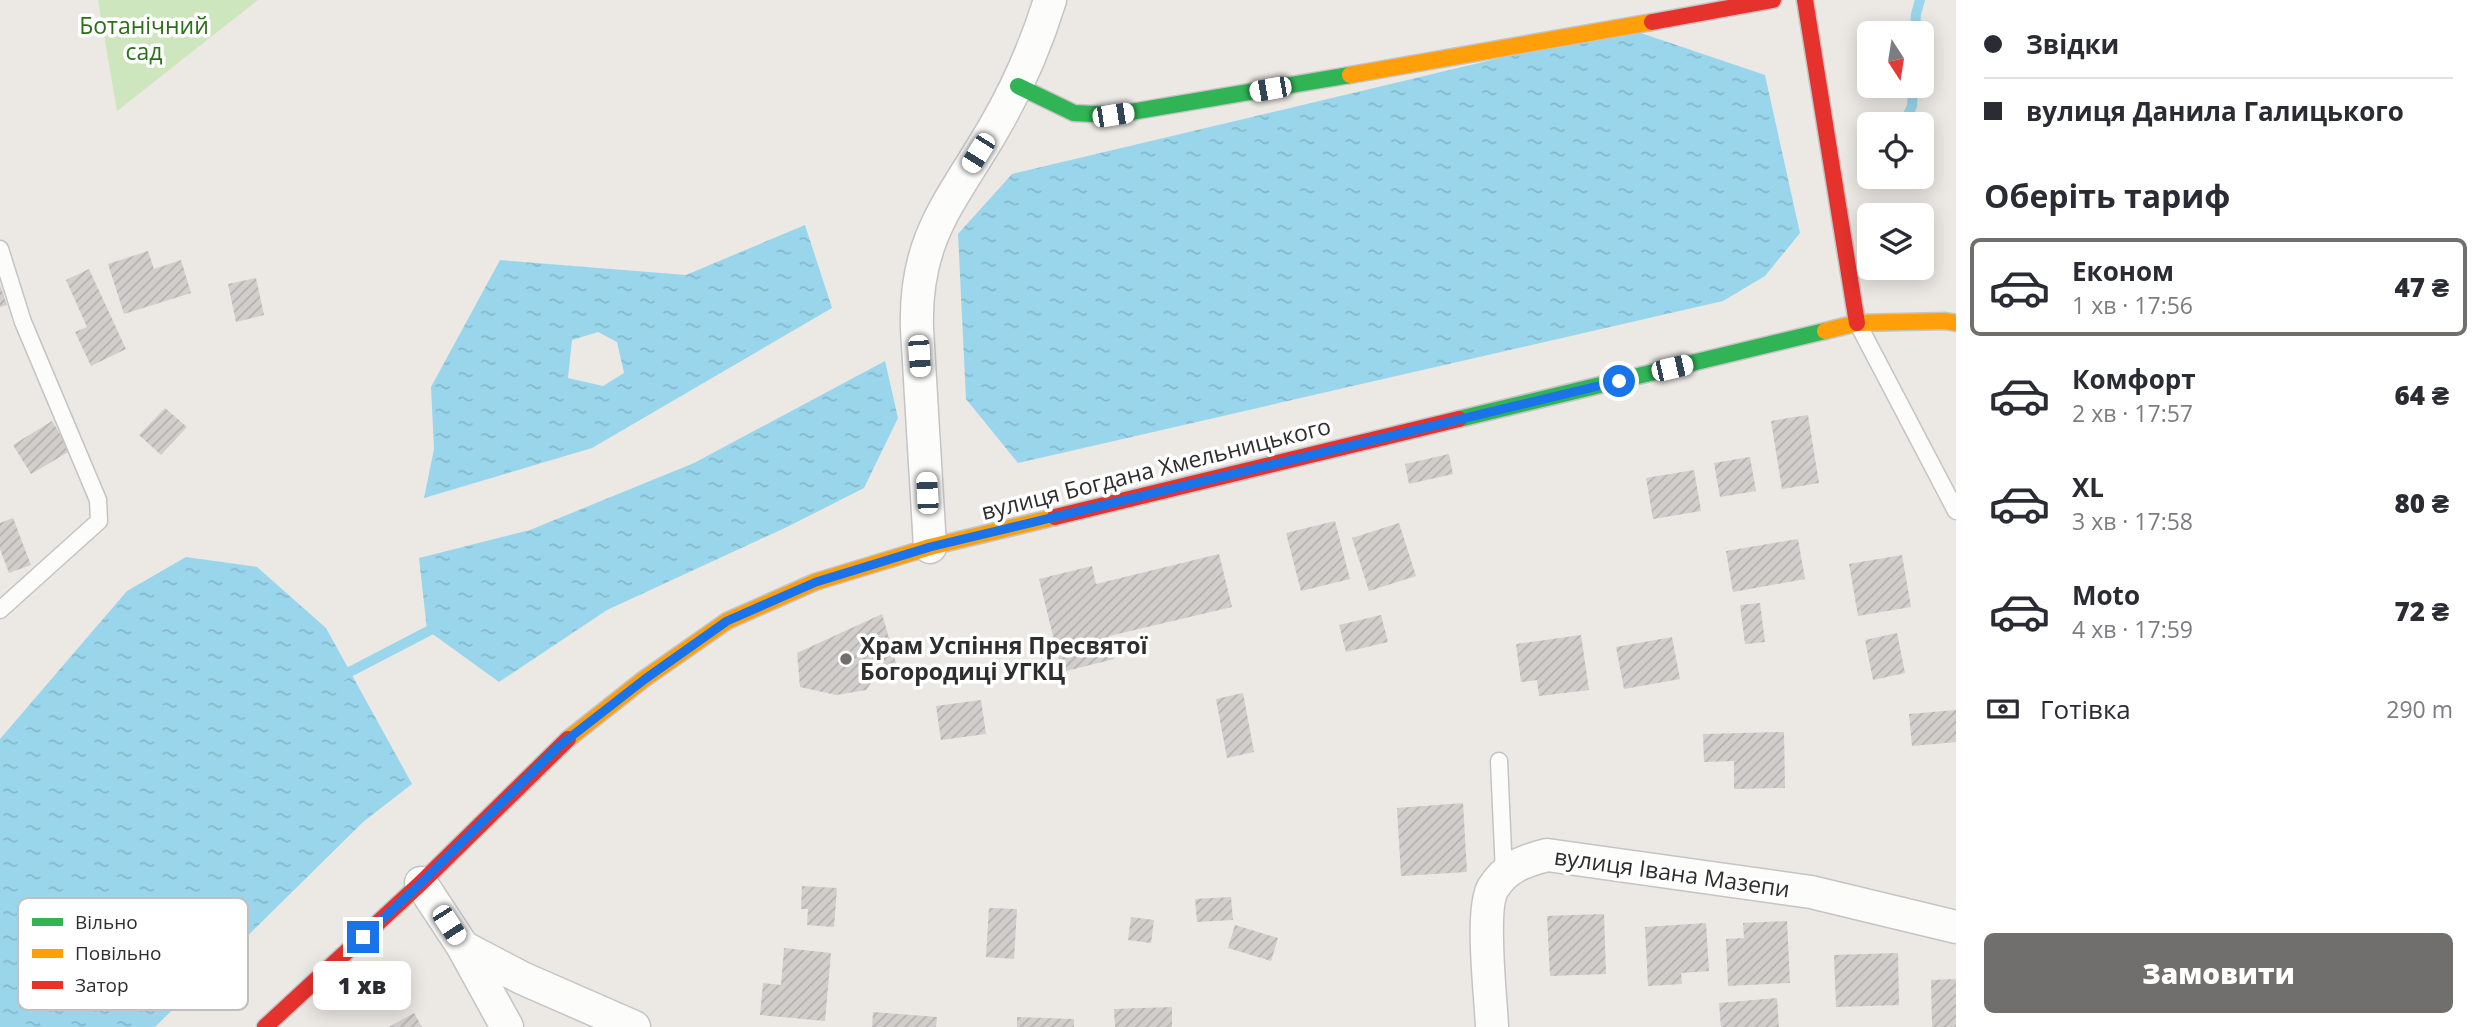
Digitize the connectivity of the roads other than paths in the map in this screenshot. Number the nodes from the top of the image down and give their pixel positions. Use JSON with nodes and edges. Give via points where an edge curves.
{"nodes":[{"id":1,"x":1050,"y":0,"type":"edge"},
{"id":2,"x":1773,"y":0,"type":"edge"},
{"id":3,"x":1805,"y":0,"type":"edge"},
{"id":4,"x":1018,"y":86,"type":"junction"},
{"id":5,"x":0,"y":249,"type":"edge"},
{"id":6,"x":1857,"y":323,"type":"junction"},
{"id":7,"x":1956,"y":323,"type":"edge"},
{"id":8,"x":1956,"y":511,"type":"edge"},
{"id":9,"x":930,"y":547,"type":"junction"},
{"id":10,"x":0,"y":610,"type":"edge"},
{"id":11,"x":1499,"y":761,"type":"dead end"},
{"id":12,"x":1504,"y":873,"type":"junction"},
{"id":13,"x":421,"y":883,"type":"junction"},
{"id":14,"x":1956,"y":927,"type":"edge"},
{"id":15,"x":463,"y":947,"type":"junction"},
{"id":16,"x":265,"y":1027,"type":"edge"},
{"id":17,"x":508,"y":1027,"type":"edge"},
{"id":18,"x":634,"y":1027,"type":"edge"},
{"id":19,"x":1492,"y":1027,"type":"edge"}],
"edges":[{"from":1,"to":4,"type":"street"},
{"from":2,"to":4,"type":"street","via":[[1113,115],[1074,113]]},
{"from":3,"to":6,"type":"street"},
{"from":4,"to":9,"type":"street","via":[[949,200],[932,233],[922,269],[916,301]]},
{"from":5,"to":10,"type":"lane","via":[[23,322],[98,500],[100,521]]},
{"from":6,"to":7,"type":"street","name":"вулиця Богдана Хмельницького"},
{"from":6,"to":8,"type":"lane"},
{"from":6,"to":9,"type":"street","name":"вулиця Богдана Хмельницького"},
{"from":9,"to":13,"type":"street","name":"вулиця Богдана Хмельницького","via":[[816,582],[727,621],[559,746]]},
{"from":11,"to":12,"type":"lane"},
{"from":12,"to":14,"type":"street","name":"вулиця Івана Мазепи","via":[[1520,862],[1547,855],[1811,892]]},
{"from":12,"to":19,"type":"street","via":[[1492,890],[1487,910]]},
{"from":13,"to":15,"type":"street"},
{"from":13,"to":16,"type":"street","name":"вулиця Богдана Хмельницького"},
{"from":15,"to":17,"type":"street"},
{"from":15,"to":18,"type":"street"}]}
